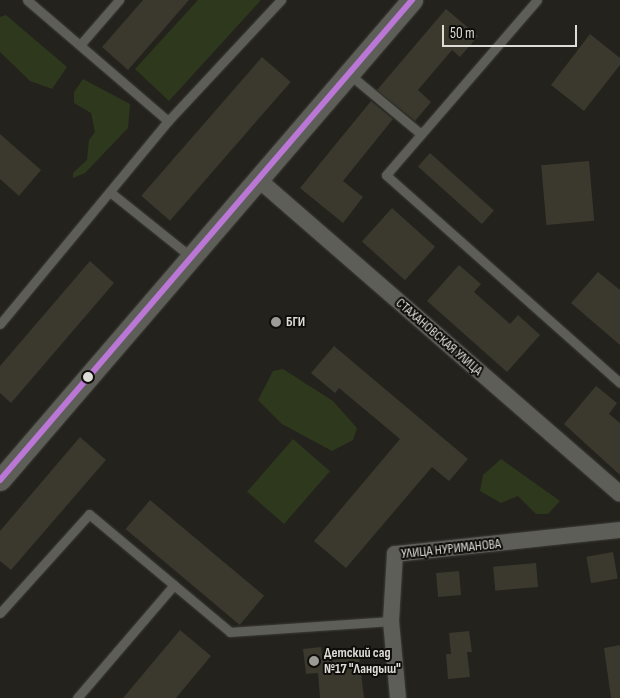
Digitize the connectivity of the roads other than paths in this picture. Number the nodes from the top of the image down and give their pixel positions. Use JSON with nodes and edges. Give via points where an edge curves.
{"nodes":[{"id":1,"x":27,"y":0,"type":"edge"},
{"id":2,"x":119,"y":0,"type":"edge"},
{"id":3,"x":281,"y":0,"type":"edge"},
{"id":4,"x":412,"y":0,"type":"edge"},
{"id":5,"x":537,"y":0,"type":"edge"},
{"id":6,"x":80,"y":45,"type":"junction"},
{"id":7,"x":349,"y":74,"type":"junction"},
{"id":8,"x":168,"y":121,"type":"junction"},
{"id":9,"x":421,"y":134,"type":"junction"},
{"id":10,"x":259,"y":180,"type":"junction"},
{"id":11,"x":110,"y":192,"type":"junction"},
{"id":12,"x":192,"y":258,"type":"junction"},
{"id":13,"x":0,"y":324,"type":"edge"},
{"id":14,"x":620,"y":383,"type":"edge"},
{"id":15,"x":0,"y":480,"type":"edge"},
{"id":16,"x":620,"y":494,"type":"edge"},
{"id":17,"x":620,"y":530,"type":"edge"},
{"id":18,"x":174,"y":585,"type":"junction"},
{"id":19,"x":0,"y":613,"type":"edge"},
{"id":20,"x":390,"y":621,"type":"junction"},
{"id":21,"x":77,"y":698,"type":"edge"},
{"id":22,"x":398,"y":698,"type":"edge"}],
"edges":[{"from":1,"to":6,"type":"lane"},
{"from":2,"to":6,"type":"lane"},
{"from":3,"to":8,"type":"lane"},
{"from":4,"to":7,"type":"street"},
{"from":5,"to":9,"type":"lane"},
{"from":6,"to":8,"type":"lane"},
{"from":7,"to":9,"type":"lane"},
{"from":7,"to":10,"type":"street"},
{"from":8,"to":11,"type":"lane"},
{"from":9,"to":14,"type":"lane","via":[[386,175]]},
{"from":10,"to":12,"type":"street"},
{"from":10,"to":16,"type":"street","name":"СТАХАНОВСКАЯ УЛИЦА"},
{"from":11,"to":12,"type":"lane"},
{"from":11,"to":13,"type":"lane"},
{"from":12,"to":15,"type":"street"},
{"from":17,"to":20,"type":"street","name":"УЛИЦА НУРИМАНОВА","via":[[395,554]]},
{"from":18,"to":19,"type":"lane","via":[[89,514]]},
{"from":18,"to":20,"type":"lane","via":[[230,632]]},
{"from":18,"to":21,"type":"lane"},
{"from":20,"to":22,"type":"street","name":"УЛИЦА НУРИМАНОВА"}]}
